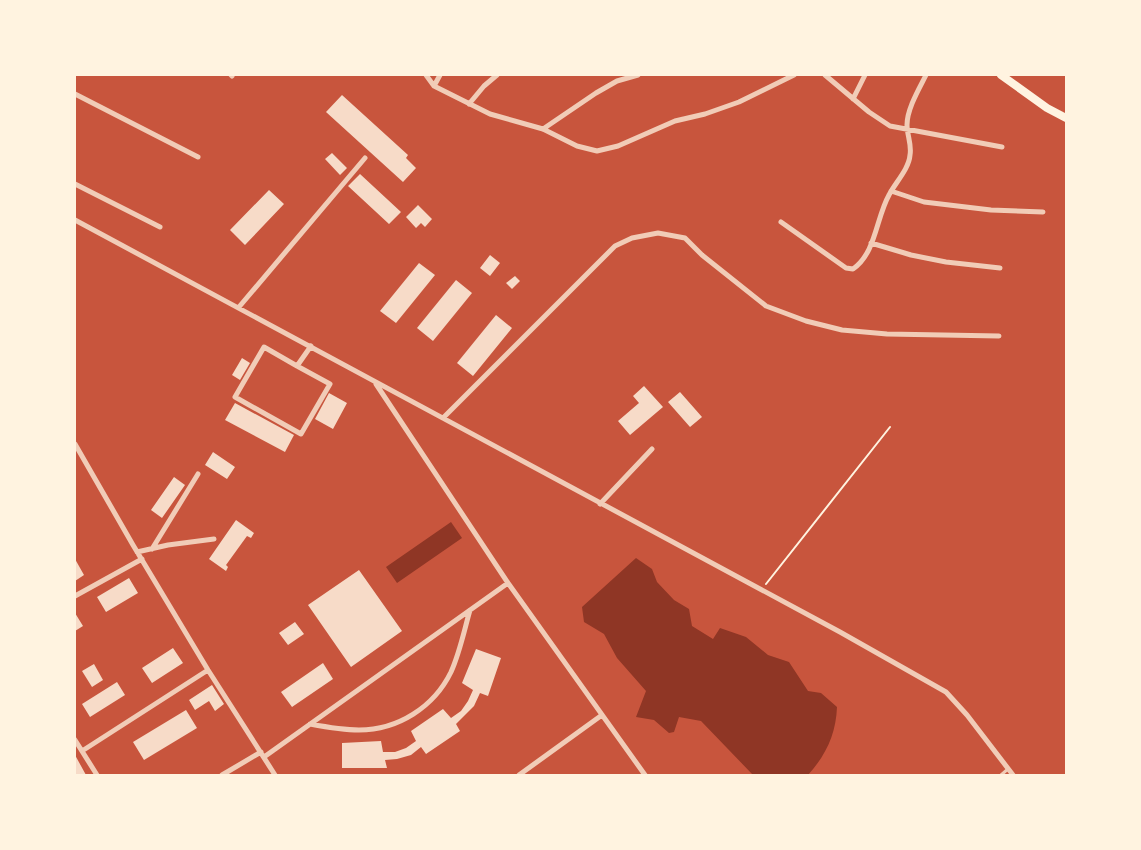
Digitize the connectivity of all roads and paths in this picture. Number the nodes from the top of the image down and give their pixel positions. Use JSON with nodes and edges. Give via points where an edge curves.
{"nodes":[{"id":1,"x":426,"y":75,"type":"edge"},
{"id":2,"x":440,"y":75,"type":"edge"},
{"id":3,"x":497,"y":75,"type":"edge"},
{"id":4,"x":638,"y":75,"type":"edge"},
{"id":5,"x":794,"y":75,"type":"edge"},
{"id":6,"x":825,"y":75,"type":"edge"},
{"id":7,"x":866,"y":75,"type":"edge"},
{"id":8,"x":926,"y":75,"type":"edge"},
{"id":9,"x":1001,"y":75,"type":"edge"},
{"id":10,"x":434,"y":86,"type":"junction"},
{"id":11,"x":75,"y":94,"type":"edge"},
{"id":12,"x":852,"y":99,"type":"junction"},
{"id":13,"x":469,"y":104,"type":"junction"},
{"id":14,"x":1066,"y":118,"type":"edge"},
{"id":15,"x":543,"y":129,"type":"junction"},
{"id":16,"x":908,"y":130,"type":"junction"},
{"id":17,"x":1002,"y":147,"type":"dead end"},
{"id":18,"x":198,"y":157,"type":"dead end"},
{"id":19,"x":365,"y":158,"type":"dead end"},
{"id":20,"x":75,"y":184,"type":"edge"},
{"id":21,"x":891,"y":192,"type":"junction"},
{"id":22,"x":1043,"y":212,"type":"dead end"},
{"id":23,"x":75,"y":220,"type":"edge"},
{"id":24,"x":781,"y":222,"type":"dead end"},
{"id":25,"x":160,"y":227,"type":"dead end"},
{"id":26,"x":871,"y":243,"type":"junction"},
{"id":27,"x":1000,"y":268,"type":"dead end"},
{"id":28,"x":239,"y":307,"type":"junction"},
{"id":29,"x":999,"y":336,"type":"dead end"},
{"id":30,"x":311,"y":346,"type":"junction"},
{"id":31,"x":297,"y":366,"type":"junction"},
{"id":32,"x":376,"y":383,"type":"junction"},
{"id":33,"x":443,"y":418,"type":"junction"},
{"id":34,"x":890,"y":427,"type":"dead end"},
{"id":35,"x":75,"y":444,"type":"edge"},
{"id":36,"x":652,"y":449,"type":"dead end"},
{"id":37,"x":198,"y":474,"type":"dead end"},
{"id":38,"x":600,"y":504,"type":"junction"},
{"id":39,"x":214,"y":539,"type":"dead end"},
{"id":40,"x":152,"y":549,"type":"junction"},
{"id":41,"x":137,"y":552,"type":"junction"},
{"id":42,"x":142,"y":559,"type":"junction"},
{"id":43,"x":508,"y":583,"type":"junction"},
{"id":44,"x":762,"y":590,"type":"junction"},
{"id":45,"x":75,"y":596,"type":"edge"},
{"id":46,"x":470,"y":610,"type":"junction"},
{"id":47,"x":208,"y":670,"type":"junction"},
{"id":48,"x":602,"y":715,"type":"junction"},
{"id":49,"x":310,"y":724,"type":"junction"},
{"id":50,"x":75,"y":740,"type":"edge"},
{"id":51,"x":82,"y":751,"type":"junction"},
{"id":52,"x":262,"y":755,"type":"junction"},
{"id":53,"x":1009,"y":769,"type":"junction"},
{"id":54,"x":97,"y":775,"type":"edge"},
{"id":55,"x":222,"y":775,"type":"edge"},
{"id":56,"x":275,"y":775,"type":"edge"},
{"id":57,"x":519,"y":775,"type":"edge"},
{"id":58,"x":645,"y":775,"type":"edge"},
{"id":59,"x":1001,"y":775,"type":"edge"},
{"id":60,"x":1013,"y":775,"type":"edge"}],
"edges":[{"from":1,"to":10,"type":"street"},
{"from":2,"to":10,"type":"street"},
{"from":3,"to":13,"type":"street"},
{"from":4,"to":15,"type":"street","via":[[616,81],[596,92]]},
{"from":5,"to":15,"type":"street","via":[[739,102],[675,121],[618,146],[597,151],[577,146]]},
{"from":6,"to":12,"type":"street"},
{"from":7,"to":12,"type":"street"},
{"from":8,"to":16,"type":"street","via":[[909,114]]},
{"from":9,"to":14,"type":"main road"},
{"from":10,"to":13,"type":"street"},
{"from":11,"to":18,"type":"street"},
{"from":12,"to":16,"type":"street","via":[[890,126]]},
{"from":13,"to":15,"type":"street","via":[[490,114]]},
{"from":16,"to":17,"type":"street"},
{"from":16,"to":21,"type":"street","via":[[910,156]]},
{"from":19,"to":28,"type":"street"},
{"from":20,"to":25,"type":"street"},
{"from":21,"to":22,"type":"street","via":[[924,202]]},
{"from":21,"to":26,"type":"street","via":[[880,213]]},
{"from":23,"to":28,"type":"street"},
{"from":24,"to":26,"type":"street","via":[[853,270]]},
{"from":26,"to":27,"type":"street","via":[[946,262]]},
{"from":28,"to":30,"type":"street"},
{"from":29,"to":33,"type":"street","via":[[887,334],[842,330],[806,321],[766,306],[685,238],[658,233],[632,238],[615,246]]},
{"from":30,"to":31,"type":"street"},
{"from":30,"to":32,"type":"street"},
{"from":31,"to":31,"type":"street","via":[[264,347],[235,397],[301,434],[330,384]]},
{"from":32,"to":33,"type":"street"},
{"from":32,"to":43,"type":"street"},
{"from":33,"to":38,"type":"street"},
{"from":34,"to":44,"type":"path"},
{"from":35,"to":41,"type":"street"},
{"from":36,"to":38,"type":"street"},
{"from":37,"to":40,"type":"street"},
{"from":38,"to":44,"type":"street"},
{"from":39,"to":40,"type":"street"},
{"from":40,"to":41,"type":"street"},
{"from":41,"to":42,"type":"street"},
{"from":42,"to":45,"type":"street"},
{"from":42,"to":47,"type":"street"},
{"from":43,"to":46,"type":"street"},
{"from":43,"to":48,"type":"street"},
{"from":44,"to":53,"type":"street","via":[[946,692]]},
{"from":46,"to":49,"type":"street"},
{"from":46,"to":49,"type":"street","via":[[451,673],[422,709],[398,722],[368,730]]},
{"from":47,"to":51,"type":"street"},
{"from":47,"to":52,"type":"street"},
{"from":48,"to":57,"type":"street"},
{"from":48,"to":58,"type":"street"},
{"from":49,"to":52,"type":"street"},
{"from":50,"to":51,"type":"street"},
{"from":51,"to":54,"type":"street"},
{"from":52,"to":55,"type":"street"},
{"from":52,"to":56,"type":"street"},
{"from":53,"to":59,"type":"lane"},
{"from":53,"to":60,"type":"street"}]}
